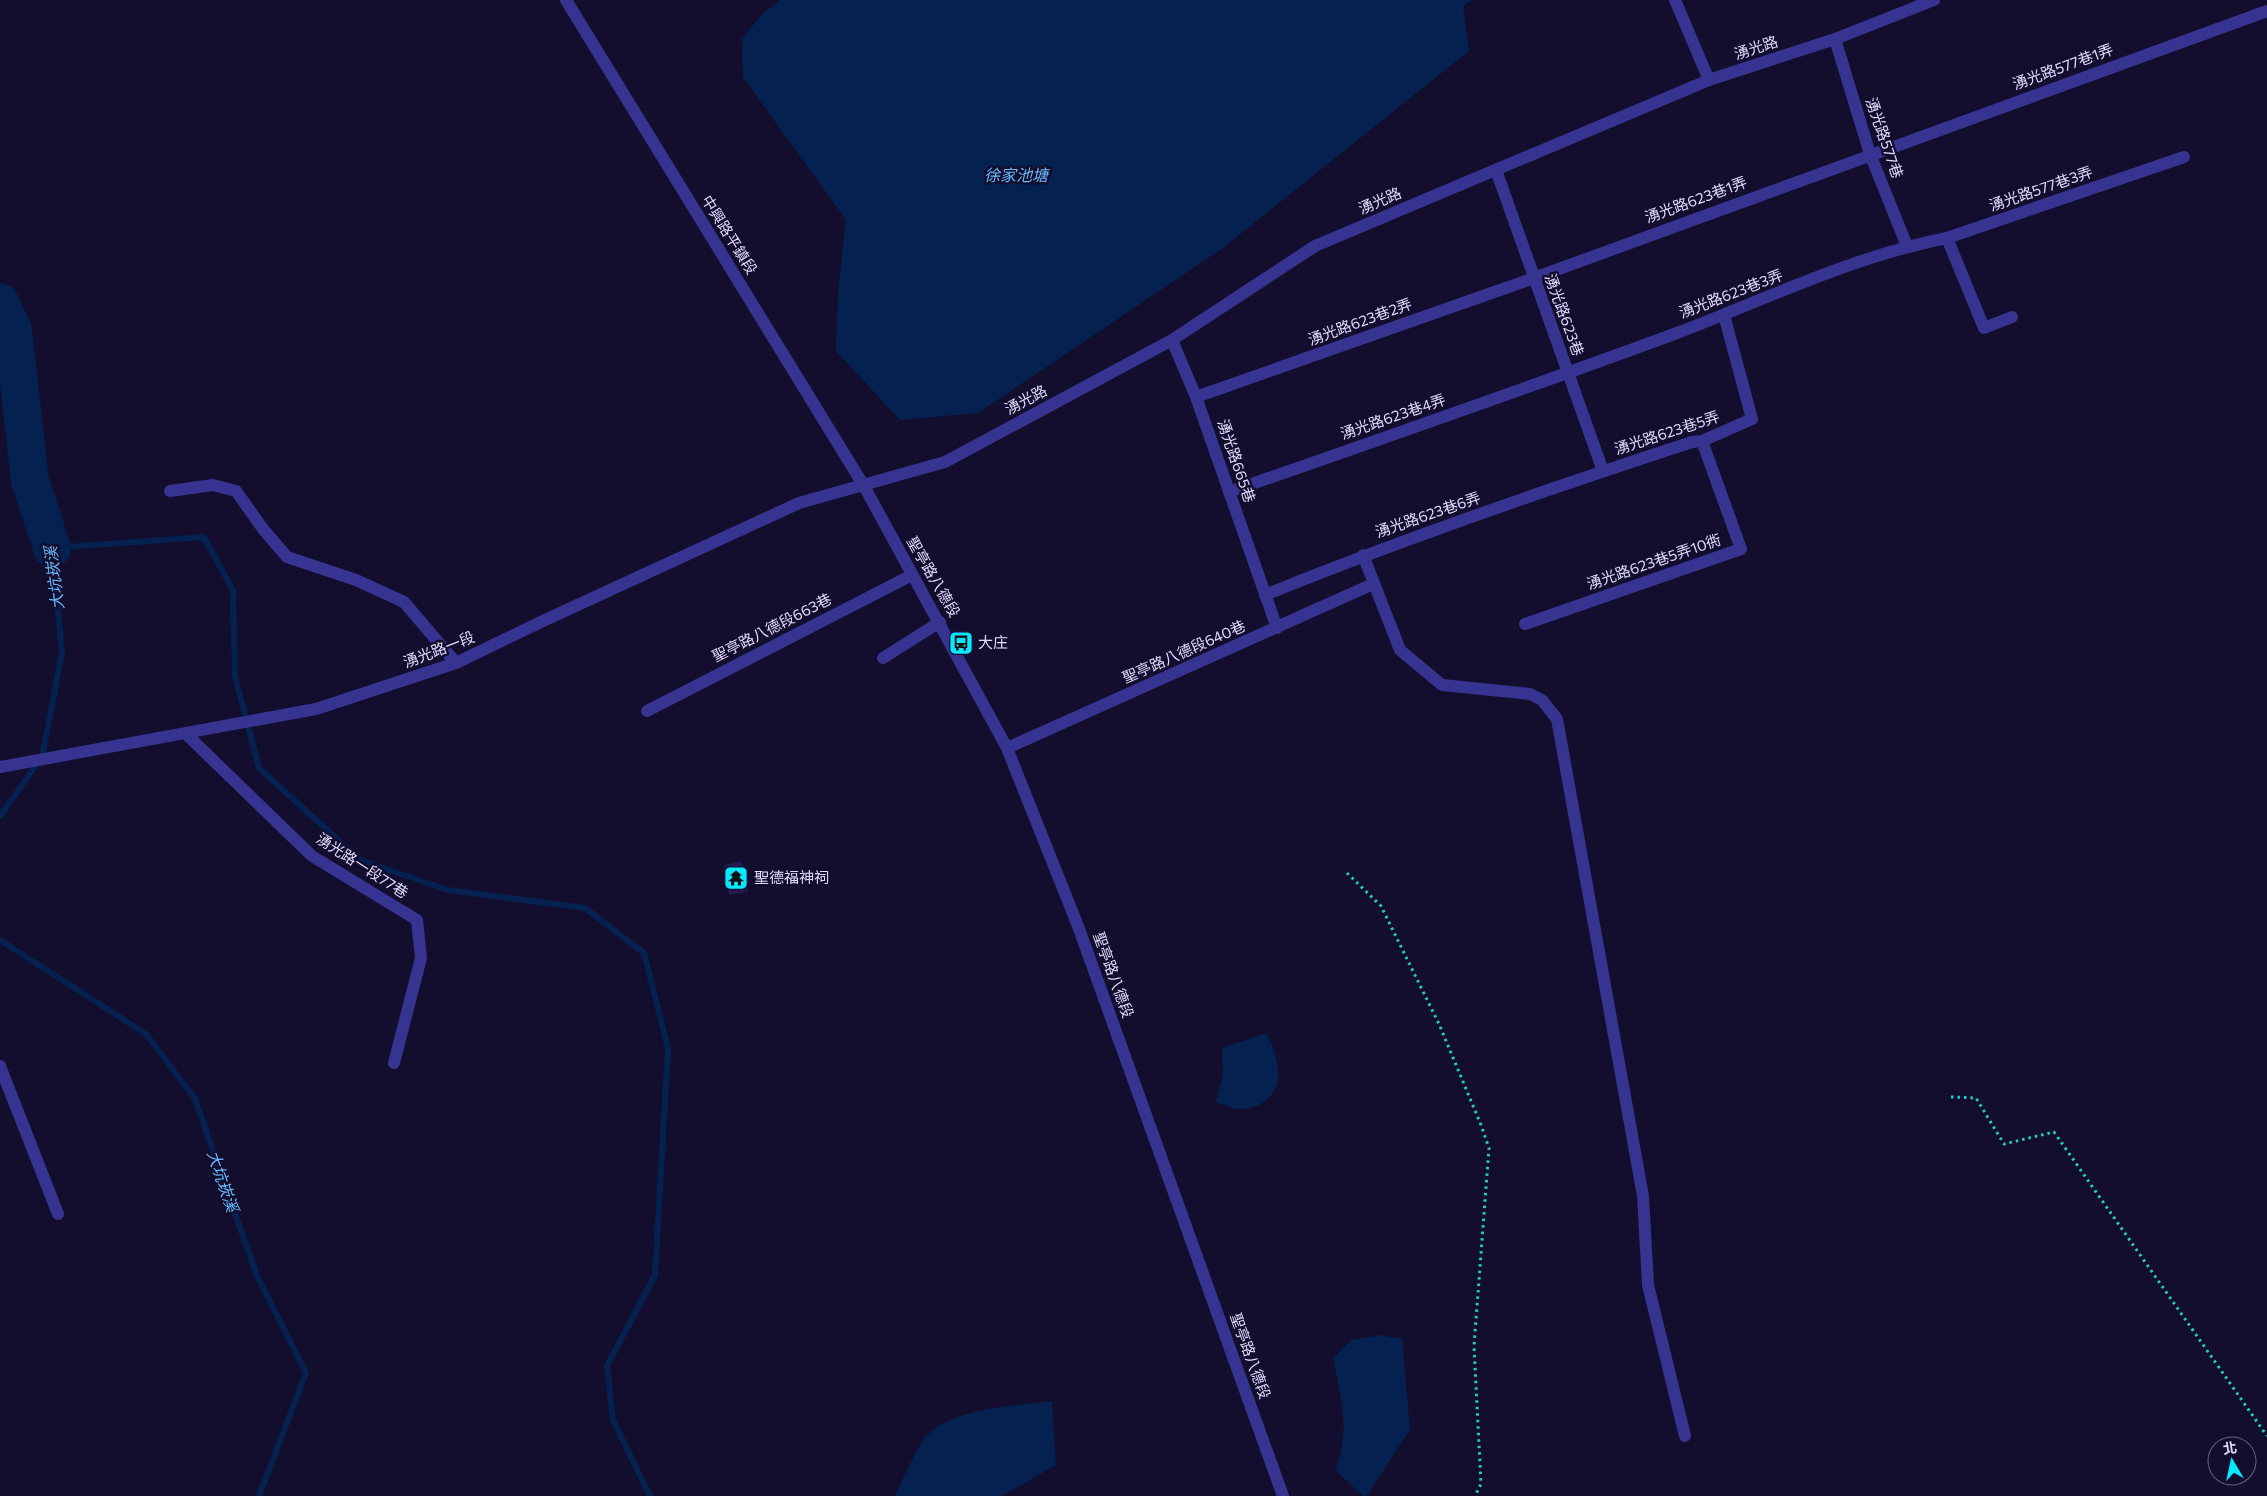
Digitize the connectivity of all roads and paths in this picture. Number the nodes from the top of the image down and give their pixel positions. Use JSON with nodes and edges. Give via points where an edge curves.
{"nodes":[{"id":1,"x":566,"y":0,"type":"edge"},
{"id":2,"x":1675,"y":0,"type":"edge"},
{"id":3,"x":1934,"y":0,"type":"edge"},
{"id":4,"x":2267,"y":11,"type":"edge"},
{"id":5,"x":1835,"y":39,"type":"junction"},
{"id":6,"x":1709,"y":80,"type":"junction"},
{"id":7,"x":1870,"y":154,"type":"junction"},
{"id":8,"x":2184,"y":157,"type":"dead end"},
{"id":9,"x":1496,"y":170,"type":"junction"},
{"id":10,"x":1948,"y":238,"type":"junction"},
{"id":11,"x":1907,"y":246,"type":"junction"},
{"id":12,"x":1534,"y":278,"type":"junction"},
{"id":13,"x":1724,"y":315,"type":"junction"},
{"id":14,"x":2012,"y":318,"type":"dead end"},
{"id":15,"x":1172,"y":340,"type":"junction"},
{"id":16,"x":1568,"y":373,"type":"junction"},
{"id":17,"x":1196,"y":397,"type":"junction"},
{"id":18,"x":1702,"y":441,"type":"junction"},
{"id":19,"x":1603,"y":471,"type":"junction"},
{"id":20,"x":864,"y":486,"type":"junction"},
{"id":21,"x":170,"y":491,"type":"dead end"},
{"id":22,"x":1229,"y":492,"type":"junction"},
{"id":23,"x":1363,"y":555,"type":"junction"},
{"id":24,"x":912,"y":575,"type":"junction"},
{"id":25,"x":1373,"y":584,"type":"junction"},
{"id":26,"x":1265,"y":595,"type":"junction"},
{"id":27,"x":940,"y":622,"type":"junction"},
{"id":28,"x":1525,"y":624,"type":"dead end"},
{"id":29,"x":1277,"y":628,"type":"junction"},
{"id":30,"x":883,"y":658,"type":"dead end"},
{"id":31,"x":456,"y":664,"type":"junction"},
{"id":32,"x":647,"y":711,"type":"dead end"},
{"id":33,"x":186,"y":733,"type":"junction"},
{"id":34,"x":1008,"y":748,"type":"junction"},
{"id":35,"x":3,"y":766,"type":"edge"},
{"id":36,"x":1347,"y":873,"type":"dead end"},
{"id":37,"x":394,"y":1063,"type":"dead end"},
{"id":38,"x":0,"y":1066,"type":"edge"},
{"id":39,"x":1951,"y":1097,"type":"dead end"},
{"id":40,"x":58,"y":1214,"type":"dead end"},
{"id":41,"x":1685,"y":1436,"type":"dead end"},
{"id":42,"x":2267,"y":1436,"type":"edge"},
{"id":43,"x":1283,"y":1496,"type":"edge"},
{"id":44,"x":1476,"y":1496,"type":"edge"}],
"edges":[{"from":1,"to":20,"type":"street","name":"中興路平鎮段"},
{"from":2,"to":6,"type":"street"},
{"from":3,"to":5,"type":"street","name":"湧光路"},
{"from":4,"to":7,"type":"street","name":"湧光路577巷1弄"},
{"from":5,"to":6,"type":"street","name":"湧光路"},
{"from":5,"to":7,"type":"street","name":"湧光路577巷"},
{"from":6,"to":9,"type":"street","name":"湧光路"},
{"from":7,"to":11,"type":"street","name":"湧光路577巷"},
{"from":7,"to":12,"type":"street","name":"湧光路623巷1弄"},
{"from":8,"to":10,"type":"street","name":"湧光路577巷3弄"},
{"from":9,"to":12,"type":"street","name":"湧光路623巷"},
{"from":9,"to":15,"type":"street","name":"湧光路","via":[[1316,246]]},
{"from":10,"to":11,"type":"street","name":"湧光路577巷3弄"},
{"from":10,"to":14,"type":"street","via":[[1984,328]]},
{"from":11,"to":13,"type":"street","name":"湧光路623巷3弄","via":[[1812,279]]},
{"from":12,"to":16,"type":"street","name":"湧光路623巷"},
{"from":12,"to":17,"type":"street","name":"湧光路623巷2弄"},
{"from":13,"to":16,"type":"street","name":"湧光路623巷3弄"},
{"from":13,"to":18,"type":"street","name":"湧光路623巷5弄","via":[[1752,419]]},
{"from":15,"to":17,"type":"street","name":"湧光路665巷"},
{"from":15,"to":20,"type":"street","name":"湧光路","via":[[945,462]]},
{"from":16,"to":19,"type":"street","name":"湧光路623巷"},
{"from":16,"to":22,"type":"street","name":"湧光路623巷4弄"},
{"from":17,"to":22,"type":"street","name":"湧光路665巷"},
{"from":18,"to":19,"type":"street","name":"湧光路623巷5弄"},
{"from":18,"to":28,"type":"street","name":"湧光路623巷5弄10衖","via":[[1741,549]]},
{"from":19,"to":23,"type":"street","name":"湧光路623巷6弄"},
{"from":20,"to":24,"type":"street","name":"聖亭路八德段"},
{"from":20,"to":31,"type":"street","name":"湧光路一段","via":[[799,503]]},
{"from":21,"to":31,"type":"street","via":[[213,485],[236,490],[287,557],[356,580],[404,602]]},
{"from":22,"to":26,"type":"street","name":"湧光路665巷"},
{"from":23,"to":25,"type":"street"},
{"from":23,"to":26,"type":"street","name":"湧光路623巷6弄"},
{"from":24,"to":27,"type":"street","name":"聖亭路八德段"},
{"from":24,"to":32,"type":"street","name":"聖亭路八德段663巷"},
{"from":25,"to":29,"type":"street","name":"聖亭路八德段640巷"},
{"from":25,"to":41,"type":"street","via":[[1400,650],[1442,685],[1530,694],[1542,700],[1557,719],[1643,1196],[1648,1285]]},
{"from":26,"to":29,"type":"street","name":"湧光路665巷"},
{"from":27,"to":30,"type":"street"},
{"from":27,"to":34,"type":"street","name":"聖亭路八德段"},
{"from":29,"to":34,"type":"street","name":"聖亭路八德段640巷"},
{"from":31,"to":33,"type":"street","name":"湧光路一段","via":[[316,709]]},
{"from":33,"to":35,"type":"street","name":"湧光路一段"},
{"from":33,"to":37,"type":"street","name":"湧光路一段77巷","via":[[312,856],[417,920],[421,958]]},
{"from":34,"to":43,"type":"street","name":"聖亭路八德段","via":[[1078,926]]},
{"from":36,"to":44,"type":"path","via":[[1381,906],[1439,1024],[1489,1148],[1474,1346],[1481,1484]]},
{"from":38,"to":40,"type":"street"},
{"from":39,"to":42,"type":"path","via":[[1976,1098],[2004,1144],[2054,1132]]}]}
